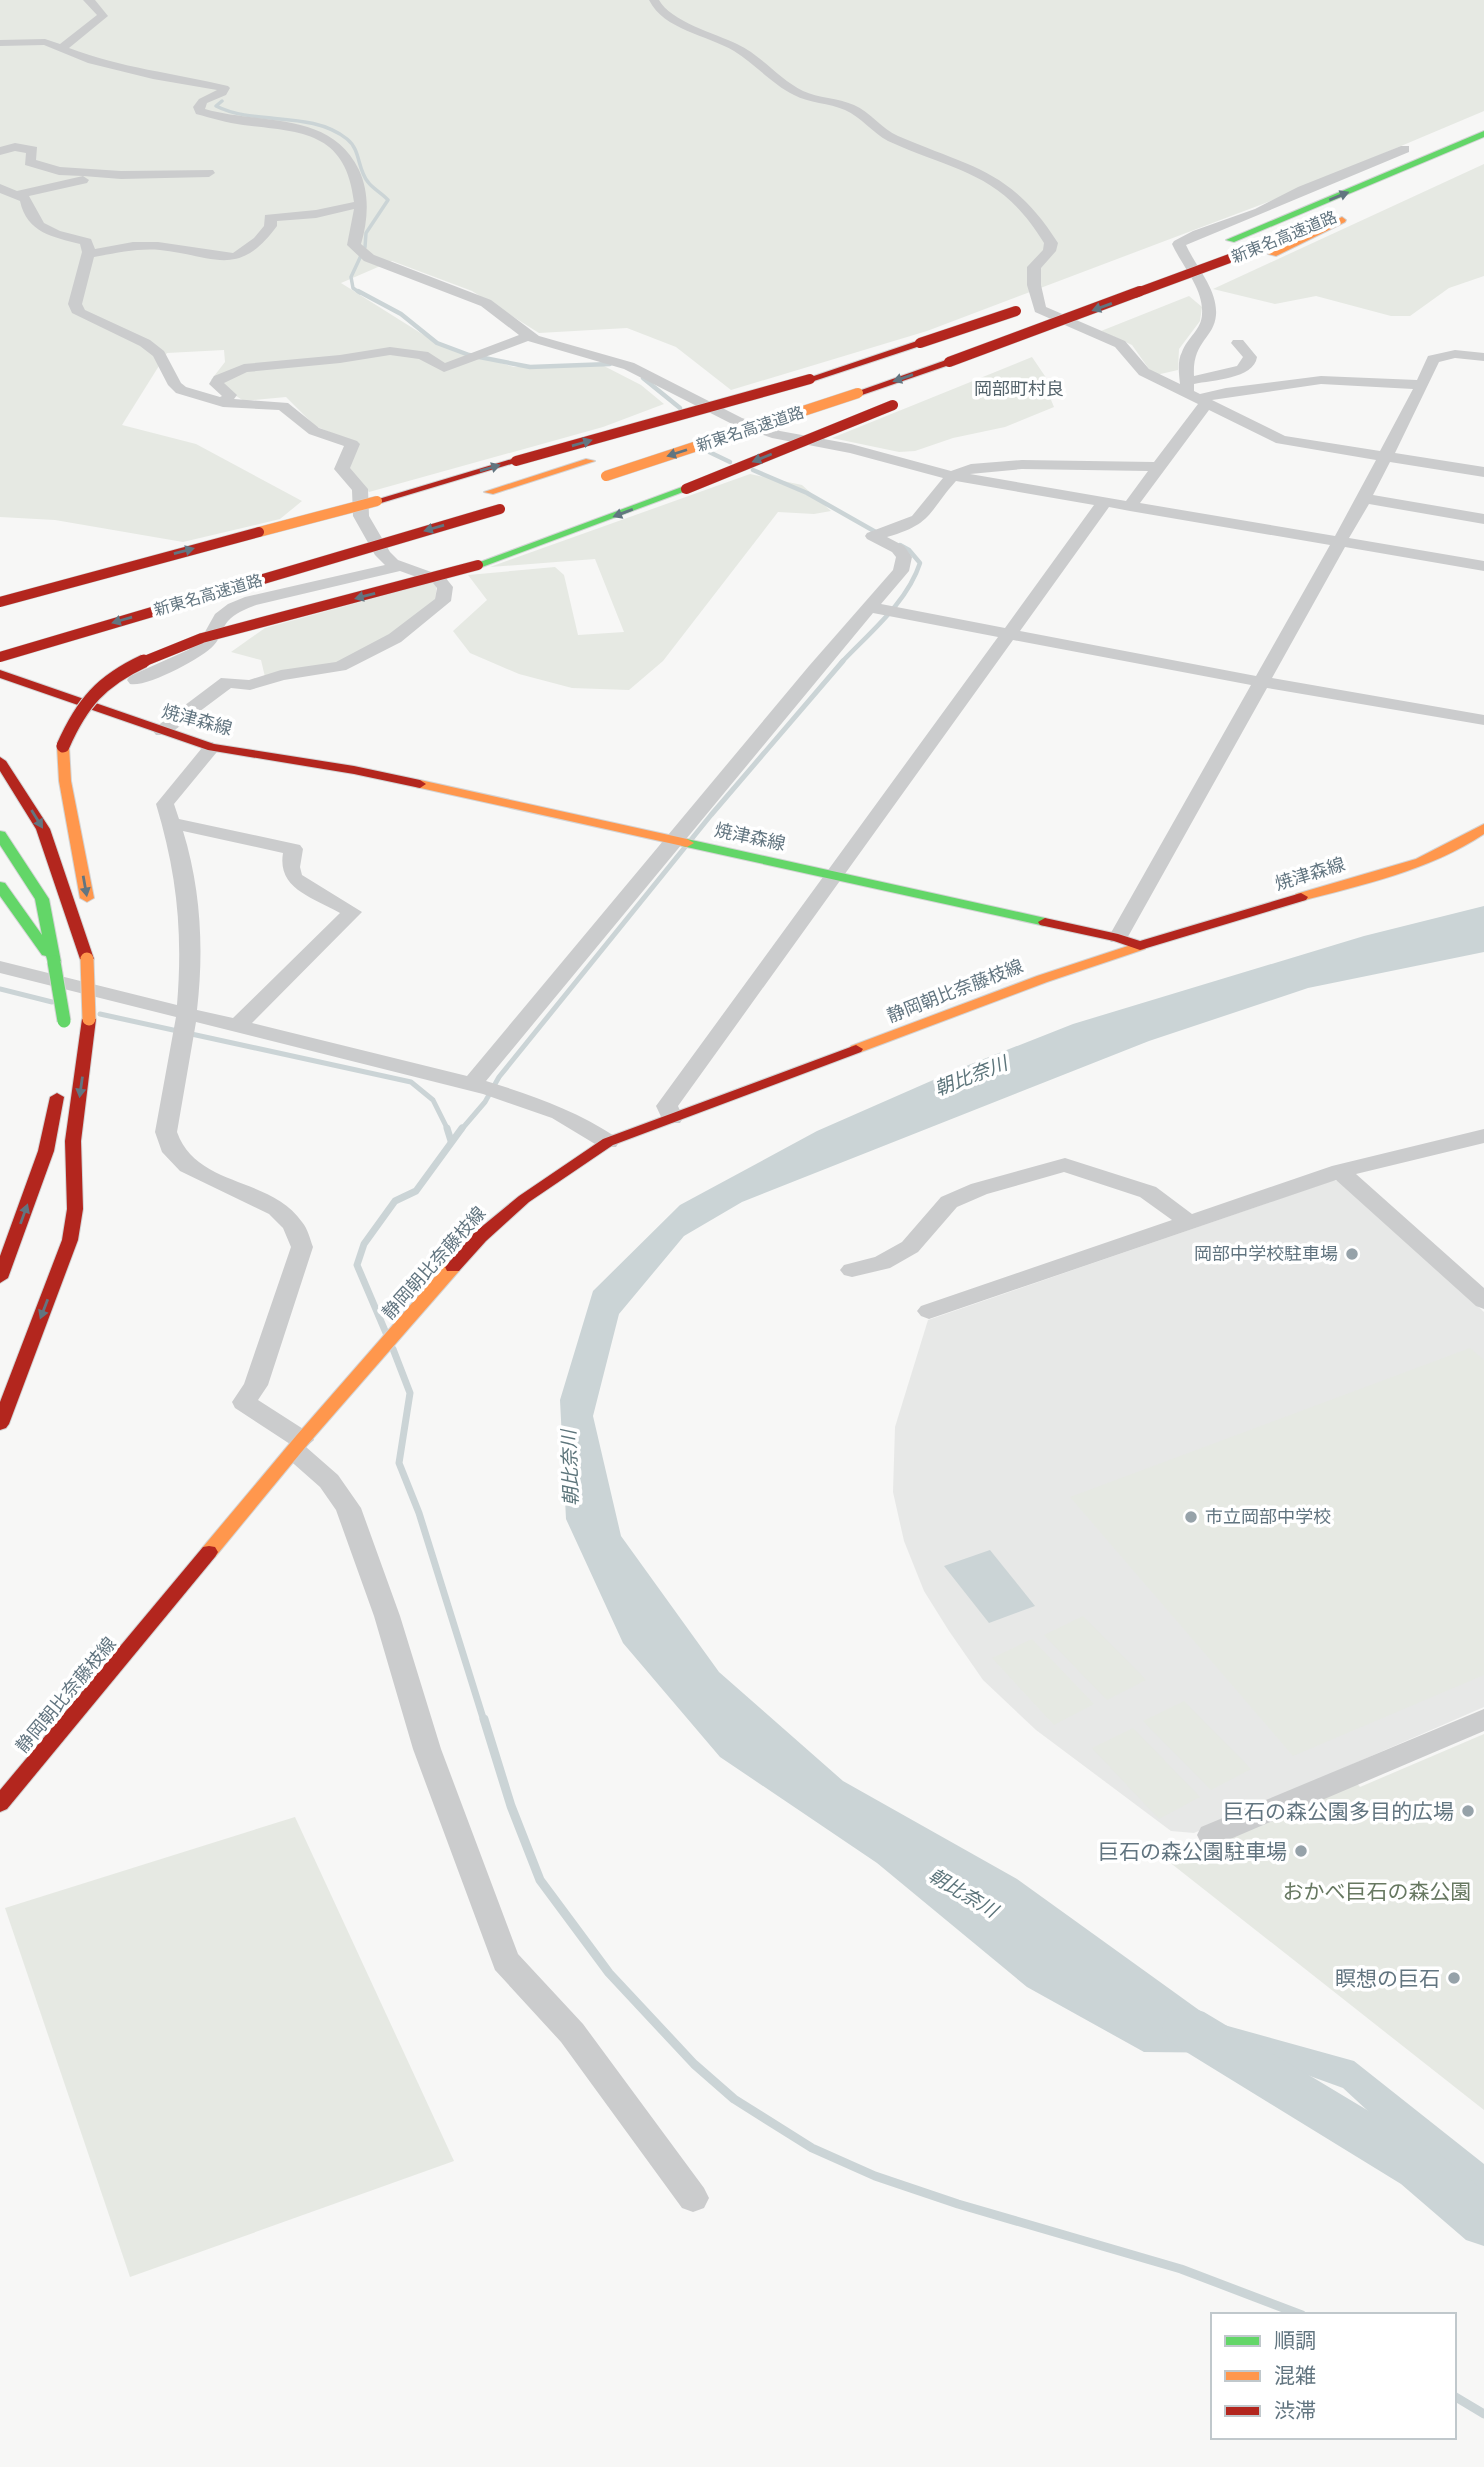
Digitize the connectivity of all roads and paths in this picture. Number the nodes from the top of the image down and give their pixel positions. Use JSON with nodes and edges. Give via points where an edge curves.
{"nodes":[{"id":1,"x":88,"y":0,"type":"edge"},
{"id":2,"x":654,"y":0,"type":"edge"},
{"id":3,"x":0,"y":43,"type":"edge"},
{"id":4,"x":60,"y":50,"type":"junction"},
{"id":5,"x":1484,"y":134,"type":"edge"},
{"id":6,"x":1405,"y":149,"type":"dead end"},
{"id":7,"x":0,"y":151,"type":"edge"},
{"id":8,"x":105,"y":172,"type":"junction"},
{"id":9,"x":209,"y":173,"type":"dead end"},
{"id":10,"x":0,"y":188,"type":"edge"},
{"id":11,"x":18,"y":194,"type":"junction"},
{"id":12,"x":361,"y":204,"type":"junction"},
{"id":13,"x":1218,"y":245,"type":"junction"},
{"id":14,"x":89,"y":254,"type":"junction"},
{"id":15,"x":1169,"y":260,"type":"dead end"},
{"id":16,"x":1052,"y":298,"type":"dead end"},
{"id":17,"x":528,"y":336,"type":"junction"},
{"id":18,"x":1063,"y":338,"type":"dead end"},
{"id":19,"x":1238,"y":343,"type":"dead end"},
{"id":20,"x":924,"y":347,"type":"junction"},
{"id":21,"x":1484,"y":357,"type":"edge"},
{"id":22,"x":1422,"y":385,"type":"junction"},
{"id":23,"x":1195,"y":394,"type":"junction"},
{"id":24,"x":899,"y":402,"type":"dead end"},
{"id":25,"x":223,"y":403,"type":"junction"},
{"id":26,"x":678,"y":433,"type":"dead end"},
{"id":27,"x":1385,"y":455,"type":"junction"},
{"id":28,"x":596,"y":459,"type":"dead end"},
{"id":29,"x":1159,"y":467,"type":"junction"},
{"id":30,"x":1484,"y":472,"type":"edge"},
{"id":31,"x":953,"y":476,"type":"junction"},
{"id":32,"x":599,"y":478,"type":"dead end"},
{"id":33,"x":470,"y":498,"type":"dead end"},
{"id":34,"x":1364,"y":498,"type":"junction"},
{"id":35,"x":1105,"y":501,"type":"junction"},
{"id":36,"x":1130,"y":506,"type":"junction"},
{"id":37,"x":506,"y":507,"type":"dead end"},
{"id":38,"x":1484,"y":519,"type":"edge"},
{"id":39,"x":390,"y":521,"type":"dead end"},
{"id":40,"x":349,"y":533,"type":"dead end"},
{"id":41,"x":1338,"y":541,"type":"junction"},
{"id":42,"x":402,"y":566,"type":"junction"},
{"id":43,"x":1484,"y":566,"type":"edge"},
{"id":44,"x":0,"y":602,"type":"edge"},
{"id":45,"x":868,"y":607,"type":"junction"},
{"id":46,"x":1012,"y":633,"type":"junction"},
{"id":47,"x":0,"y":657,"type":"edge"},
{"id":48,"x":0,"y":674,"type":"edge"},
{"id":49,"x":1262,"y":681,"type":"junction"},
{"id":50,"x":91,"y":705,"type":"junction"},
{"id":51,"x":1484,"y":720,"type":"edge"},
{"id":52,"x":162,"y":731,"type":"junction"},
{"id":53,"x":212,"y":747,"type":"junction"},
{"id":54,"x":0,"y":761,"type":"edge"},
{"id":55,"x":172,"y":823,"type":"junction"},
{"id":56,"x":1484,"y":828,"type":"edge"},
{"id":57,"x":0,"y":835,"type":"edge"},
{"id":58,"x":674,"y":841,"type":"junction"},
{"id":59,"x":835,"y":874,"type":"junction"},
{"id":60,"x":0,"y":886,"type":"edge"},
{"id":61,"x":1118,"y":937,"type":"junction"},
{"id":62,"x":1140,"y":946,"type":"junction"},
{"id":63,"x":87,"y":959,"type":"junction"},
{"id":64,"x":54,"y":962,"type":"junction"},
{"id":65,"x":0,"y":968,"type":"edge"},
{"id":66,"x":189,"y":1015,"type":"junction"},
{"id":67,"x":236,"y":1027,"type":"junction"},
{"id":68,"x":64,"y":1028,"type":"dead end"},
{"id":69,"x":472,"y":1084,"type":"junction"},
{"id":70,"x":58,"y":1086,"type":"dead end"},
{"id":71,"x":513,"y":1096,"type":"joint"},
{"id":72,"x":672,"y":1118,"type":"junction"},
{"id":73,"x":1484,"y":1136,"type":"edge"},
{"id":74,"x":608,"y":1142,"type":"junction"},
{"id":75,"x":1340,"y":1171,"type":"junction"},
{"id":76,"x":1189,"y":1222,"type":"junction"},
{"id":77,"x":852,"y":1270,"type":"dead end"},
{"id":78,"x":0,"y":1278,"type":"edge"},
{"id":79,"x":1484,"y":1301,"type":"edge"},
{"id":80,"x":929,"y":1311,"type":"dead end"},
{"id":81,"x":1,"y":1419,"type":"edge"},
{"id":82,"x":299,"y":1446,"type":"junction"},
{"id":83,"x":1484,"y":1720,"type":"edge"},
{"id":84,"x":0,"y":1804,"type":"edge"},
{"id":85,"x":1211,"y":1835,"type":"dead end"},
{"id":86,"x":693,"y":2198,"type":"dead end"}],
"edges":[{"from":1,"to":4,"type":"street","via":[[103,16]]},
{"from":2,"to":23,"type":"street","via":[[657,8],[680,23],[744,53],[798,93],[850,108],[890,137],[982,173],[1012,194],[1051,243],[1034,267],[1040,309],[1120,344],[1144,372]]},
{"from":3,"to":4,"type":"street","via":[[45,42]]},
{"from":4,"to":12,"type":"street","via":[[153,76],[224,88],[203,101],[200,111],[315,132],[343,149]]},
{"from":13,"to":5,"type":"main road","name":"新東名高速道路","one_way":true},
{"from":6,"to":23,"type":"street","via":[[1180,244],[1209,304],[1210,318],[1186,359]]},
{"from":7,"to":8,"type":"street","via":[[24,147],[33,150],[29,162],[39,166]]},
{"from":8,"to":9,"type":"street","via":[[139,176]]},
{"from":8,"to":11,"type":"street"},
{"from":10,"to":11,"type":"street"},
{"from":11,"to":14,"type":"street","via":[[26,199],[31,221],[86,242]]},
{"from":12,"to":14,"type":"street","via":[[270,218],[271,226],[252,249],[233,257],[158,246],[117,247]]},
{"from":12,"to":17,"type":"street","via":[[354,245],[369,258],[486,303]]},
{"from":13,"to":15,"type":"main road"},
{"from":13,"to":20,"type":"main road","name":"新東名高速道路"},
{"from":14,"to":25,"type":"street","via":[[75,304],[79,313],[145,342],[159,354],[181,390]]},
{"from":16,"to":20,"type":"main road","bridge":true},
{"from":17,"to":25,"type":"street","via":[[444,368],[423,355],[390,351],[244,368],[216,384],[230,395]]},
{"from":17,"to":31,"type":"street","via":[[629,366],[767,432]]},
{"from":18,"to":32,"type":"main road","name":"新東名高速道路","one_way":true,"bridge":true,"via":[[1273,254],[1354,212],[949,362]]},
{"from":19,"to":23,"type":"street","via":[[1250,356],[1250,363]]},
{"from":20,"to":26,"type":"main road","name":"新東名高速道路","via":[[830,384]]},
{"from":44,"to":20,"type":"main road","one_way":true,"bridge":true},
{"from":21,"to":22,"type":"street","via":[[1441,355],[1433,359]]},
{"from":22,"to":23,"type":"street","via":[[1321,380]]},
{"from":22,"to":27,"type":"street"},
{"from":23,"to":27,"type":"street","via":[[1281,440]]},
{"from":23,"to":29,"type":"street"},
{"from":24,"to":63,"type":"main road","one_way":true,"bridge":true,"via":[[686,489],[478,565],[225,633],[163,654],[104,685],[77,708],[63,746],[65,781],[87,895]]},
{"from":25,"to":42,"type":"street","via":[[283,406],[314,431],[352,444],[342,469],[360,489],[361,516],[383,555]]},
{"from":27,"to":30,"type":"street"},
{"from":27,"to":34,"type":"street"},
{"from":28,"to":33,"type":"main road"},
{"from":29,"to":31,"type":"street","via":[[1016,465],[981,467]]},
{"from":29,"to":36,"type":"street"},
{"from":31,"to":35,"type":"street"},
{"from":31,"to":45,"type":"street","via":[[923,515],[873,536],[898,549],[904,564]]},
{"from":34,"to":38,"type":"street"},
{"from":34,"to":41,"type":"street"},
{"from":35,"to":36,"type":"street"},
{"from":35,"to":46,"type":"street"},
{"from":36,"to":41,"type":"street"},
{"from":37,"to":47,"type":"main road","name":"新東名高速道路","one_way":true,"bridge":true},
{"from":39,"to":40,"type":"main road"},
{"from":41,"to":43,"type":"street"},
{"from":41,"to":49,"type":"street"},
{"from":42,"to":50,"type":"street","via":[[234,608],[194,654]]},
{"from":42,"to":52,"type":"street","via":[[422,571],[445,587],[443,601],[395,638],[340,666],[250,685],[227,682]]},
{"from":45,"to":46,"type":"street"},
{"from":45,"to":58,"type":"street"},
{"from":46,"to":49,"type":"street"},
{"from":46,"to":59,"type":"street"},
{"from":48,"to":50,"type":"main road","name":"焼津森線"},
{"from":49,"to":51,"type":"street"},
{"from":49,"to":61,"type":"street"},
{"from":50,"to":52,"type":"main road","name":"焼津森線"},
{"from":52,"to":53,"type":"main road","name":"焼津森線"},
{"from":53,"to":55,"type":"street","via":[[166,800]]},
{"from":53,"to":58,"type":"main road","name":"焼津森線","via":[[354,770]]},
{"from":54,"to":63,"type":"main road","one_way":true,"via":[[44,829]]},
{"from":55,"to":66,"type":"street","via":[[186,875],[190,918]]},
{"from":55,"to":67,"type":"street","via":[[293,849],[290,867],[294,878],[352,912]]},
{"from":56,"to":62,"type":"main road","name":"焼津森線","via":[[1442,854]]},
{"from":57,"to":64,"type":"main road","via":[[41,899]]},
{"from":58,"to":59,"type":"main road","name":"焼津森線"},
{"from":58,"to":69,"type":"street"},
{"from":59,"to":61,"type":"main road","name":"焼津森線"},
{"from":59,"to":72,"type":"street","via":[[667,1106]]},
{"from":60,"to":64,"type":"main road"},
{"from":61,"to":62,"type":"main road","name":"焼津森線"},
{"from":62,"to":72,"type":"main road","name":"静岡朝比奈藤枝線"},
{"from":63,"to":81,"type":"main road","one_way":true,"bridge":true,"via":[[89,1019],[73,1141],[75,1209],[70,1240]]},
{"from":64,"to":68,"type":"main road","bridge":true},
{"from":65,"to":66,"type":"street"},
{"from":66,"to":67,"type":"street"},
{"from":66,"to":82,"type":"street","via":[[167,1143],[198,1172],[260,1198],[300,1232],[302,1247],[256,1385],[244,1402]]},
{"from":67,"to":69,"type":"street"},
{"from":69,"to":71,"type":"street"},
{"from":78,"to":70,"type":"main road","one_way":true,"via":[[46,1151]]},
{"from":71,"to":74,"type":"street","via":[[579,1121]]},
{"from":72,"to":74,"type":"main road","name":"静岡朝比奈藤枝線"},
{"from":73,"to":75,"type":"street"},
{"from":74,"to":82,"type":"main road","name":"静岡朝比奈藤枝線","via":[[500,1217]]},
{"from":75,"to":76,"type":"street"},
{"from":75,"to":79,"type":"street"},
{"from":76,"to":77,"type":"street","via":[[1149,1192],[1065,1165],[949,1202],[910,1247],[882,1264]]},
{"from":76,"to":80,"type":"street"},
{"from":82,"to":84,"type":"main road","name":"静岡朝比奈藤枝線"},
{"from":82,"to":86,"type":"street","via":[[348,1508],[427,1749],[506,1961],[572,2033]]},
{"from":83,"to":85,"type":"street"}]}
